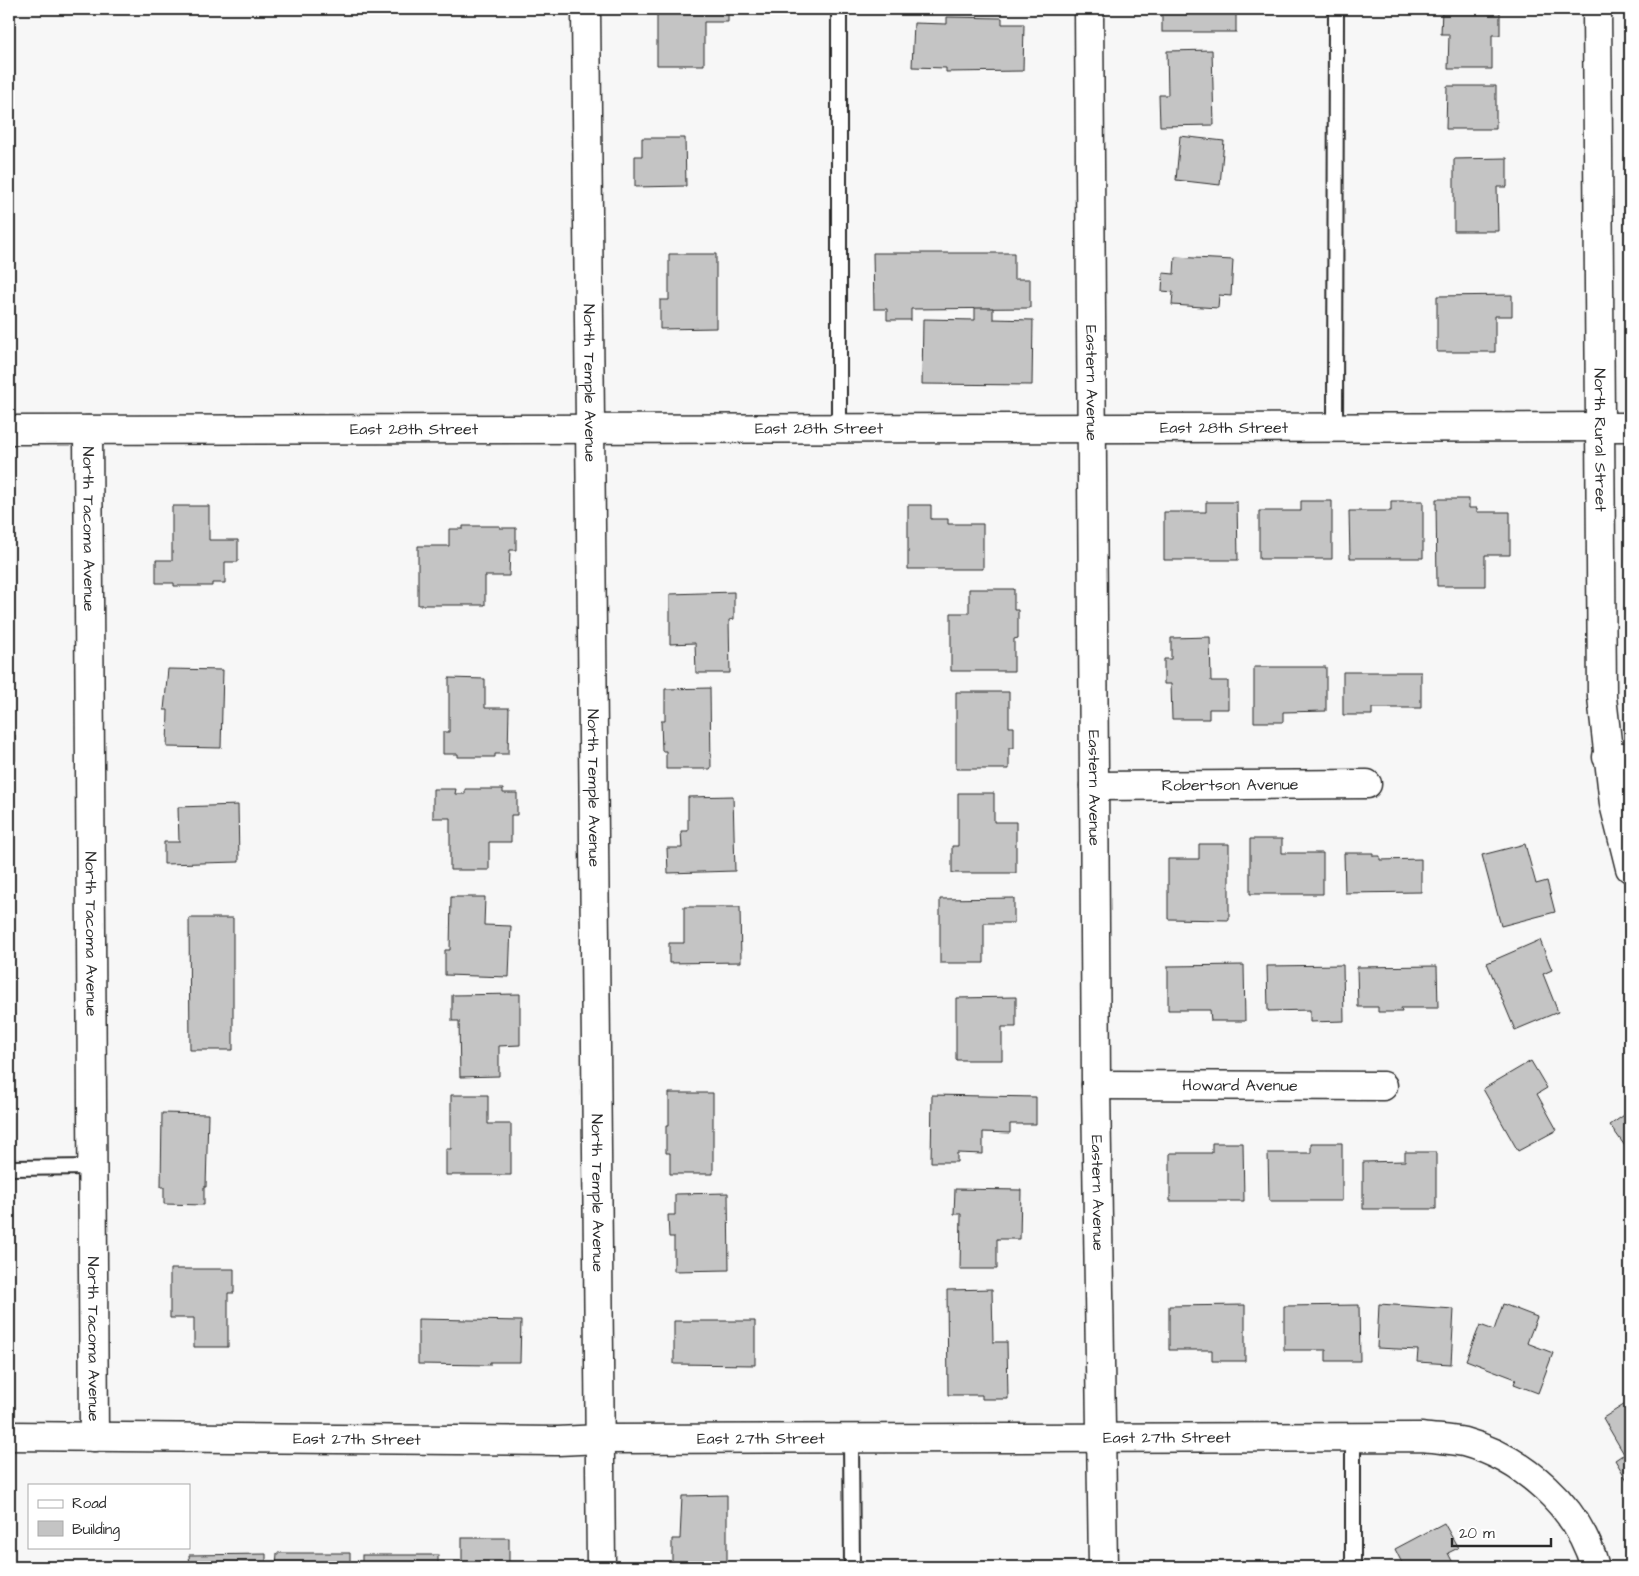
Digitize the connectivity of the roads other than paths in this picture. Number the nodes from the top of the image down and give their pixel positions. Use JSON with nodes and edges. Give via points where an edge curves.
{"nodes":[{"id":1,"x":586,"y":9,"type":"edge"},
{"id":2,"x":838,"y":9,"type":"edge"},
{"id":3,"x":1089,"y":9,"type":"edge"},
{"id":4,"x":1336,"y":9,"type":"edge"},
{"id":5,"x":1597,"y":9,"type":"edge"},
{"id":6,"x":1630,"y":427,"type":"edge"},
{"id":7,"x":589,"y":428,"type":"junction"},
{"id":8,"x":839,"y":428,"type":"junction"},
{"id":9,"x":1092,"y":428,"type":"junction"},
{"id":10,"x":1335,"y":428,"type":"junction"},
{"id":11,"x":1601,"y":428,"type":"junction"},
{"id":12,"x":9,"y":430,"type":"edge"},
{"id":13,"x":88,"y":430,"type":"junction"},
{"id":14,"x":1619,"y":757,"type":"edge"},
{"id":15,"x":1367,"y":784,"type":"dead end"},
{"id":16,"x":1094,"y":786,"type":"junction"},
{"id":17,"x":1630,"y":868,"type":"edge"},
{"id":18,"x":1096,"y":1085,"type":"junction"},
{"id":19,"x":1383,"y":1086,"type":"dead end"},
{"id":20,"x":92,"y":1167,"type":"junction"},
{"id":21,"x":9,"y":1168,"type":"edge"},
{"id":22,"x":9,"y":1436,"type":"edge"},
{"id":23,"x":94,"y":1436,"type":"junction"},
{"id":24,"x":1102,"y":1436,"type":"junction"},
{"id":25,"x":1352,"y":1436,"type":"junction"},
{"id":26,"x":600,"y":1439,"type":"junction"},
{"id":27,"x":851,"y":1439,"type":"junction"},
{"id":28,"x":601,"y":1567,"type":"edge"},
{"id":29,"x":852,"y":1567,"type":"edge"},
{"id":30,"x":1103,"y":1567,"type":"edge"},
{"id":31,"x":1353,"y":1567,"type":"edge"},
{"id":32,"x":1596,"y":1567,"type":"edge"}],
"edges":[{"from":1,"to":7,"type":"street","name":"North Temple Avenue"},
{"from":2,"to":8,"type":"lane"},
{"from":3,"to":9,"type":"street","name":"Eastern Avenue"},
{"from":4,"to":10,"type":"lane"},
{"from":5,"to":11,"type":"street","name":"North Rural Street"},
{"from":6,"to":11,"type":"street","name":"East 28th Street"},
{"from":7,"to":8,"type":"street","name":"East 28th Street"},
{"from":7,"to":13,"type":"street","name":"East 28th Street"},
{"from":7,"to":26,"type":"street","name":"North Temple Avenue"},
{"from":8,"to":9,"type":"street","name":"East 28th Street"},
{"from":9,"to":10,"type":"street","name":"East 28th Street"},
{"from":9,"to":16,"type":"street","name":"Eastern Avenue"},
{"from":10,"to":11,"type":"street","name":"East 28th Street"},
{"from":11,"to":14,"type":"street","name":"North Rural Street","via":[[1602,689]]},
{"from":12,"to":13,"type":"street","name":"East 28th Street"},
{"from":13,"to":20,"type":"street","name":"North Tacoma Avenue"},
{"from":14,"to":17,"type":"street","name":"North Rural Street","via":[[1614,804]]},
{"from":15,"to":16,"type":"street","name":"Robertson Avenue"},
{"from":16,"to":18,"type":"street","name":"Eastern Avenue"},
{"from":18,"to":19,"type":"street","name":"Howard Avenue"},
{"from":18,"to":24,"type":"street","name":"Eastern Avenue"},
{"from":20,"to":21,"type":"lane"},
{"from":20,"to":23,"type":"street","name":"North Tacoma Avenue"},
{"from":22,"to":23,"type":"street","name":"East 27th Street"},
{"from":23,"to":26,"type":"street","name":"East 27th Street"},
{"from":24,"to":25,"type":"street","name":"East 27th Street"},
{"from":24,"to":27,"type":"street","name":"East 27th Street","via":[[1083,1439]]},
{"from":24,"to":30,"type":"street","name":"Eastern Avenue"},
{"from":25,"to":31,"type":"lane"},
{"from":25,"to":32,"type":"street","name":"East 27th Street","via":[[1422,1436],[1463,1442],[1492,1453],[1531,1476],[1551,1493],[1583,1538]]},
{"from":26,"to":27,"type":"street","name":"East 27th Street"},
{"from":26,"to":28,"type":"street","name":"North Temple Avenue"},
{"from":27,"to":29,"type":"lane"}]}
